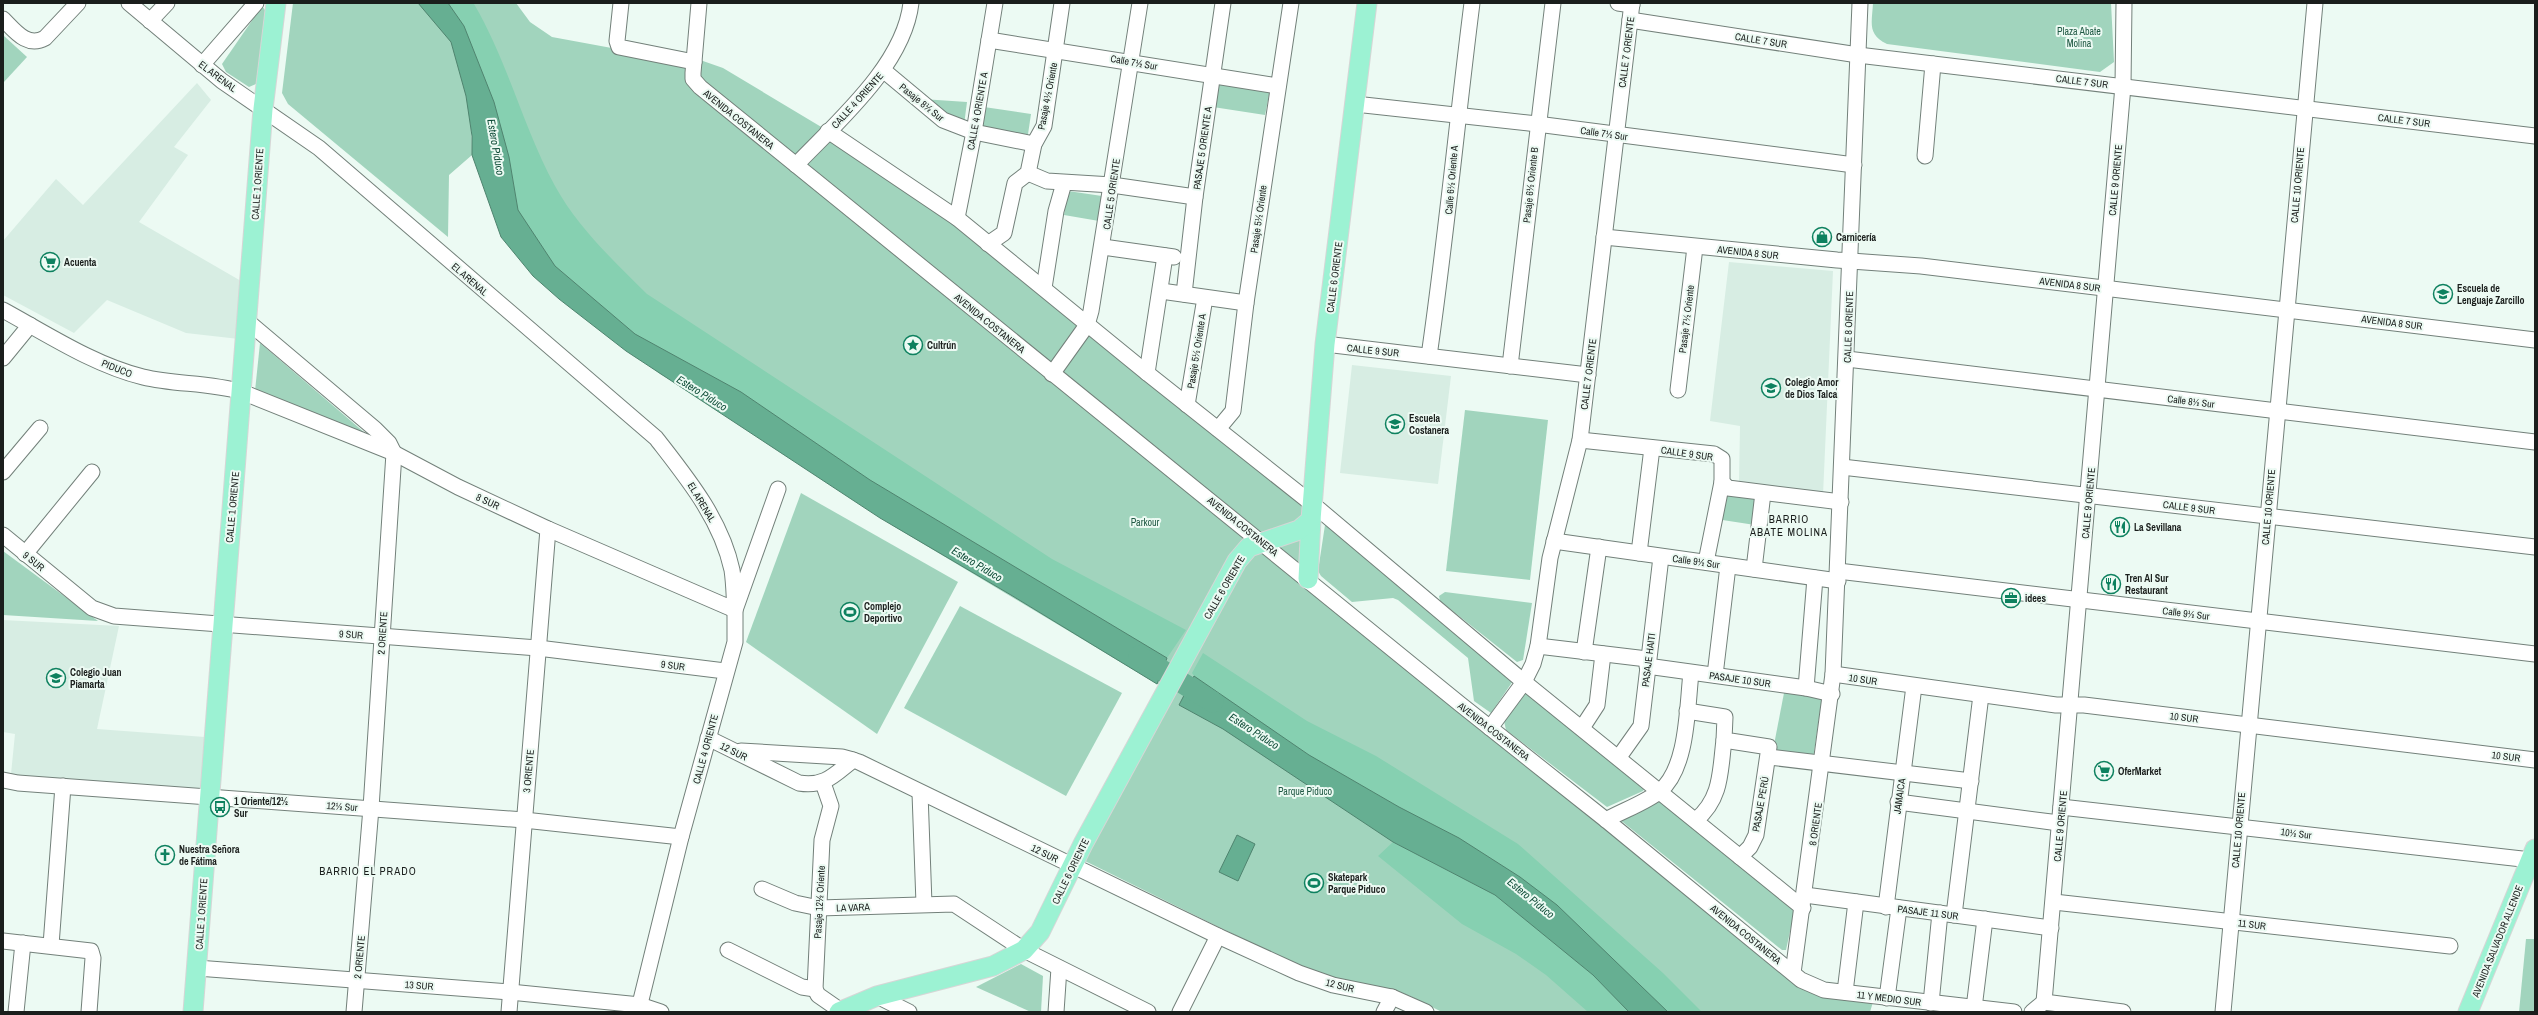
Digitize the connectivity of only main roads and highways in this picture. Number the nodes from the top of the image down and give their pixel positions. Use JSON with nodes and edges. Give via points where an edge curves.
{"nodes":[{"id":1,"x":276,"y":3,"type":"edge"},
{"id":2,"x":1368,"y":3,"type":"edge"},
{"id":3,"x":1312,"y":512,"type":"junction"},
{"id":4,"x":1308,"y":580,"type":"road end"},
{"id":5,"x":2532,"y":864,"type":"edge"},
{"id":6,"x":840,"y":1011,"type":"edge"},
{"id":7,"x":193,"y":1012,"type":"edge"},
{"id":8,"x":2468,"y":1012,"type":"edge"}],
"edges":[{"from":1,"to":7,"type":"main road","name":"CALLE 1 ORIENTE","via":[[263,109]]},
{"from":2,"to":3,"type":"main road","name":"CALLE 6 ORIENTE","via":[[1325,344]]},
{"from":3,"to":4,"type":"main road"},
{"from":3,"to":6,"type":"main road","name":"CALLE 6 ORIENTE","via":[[1299,530],[1249,546],[1237,561],[1040,932],[1024,950],[993,966],[877,996]]},
{"from":5,"to":8,"type":"main road","name":"AVENIDA SALVADOR ALLENDE"}]}
